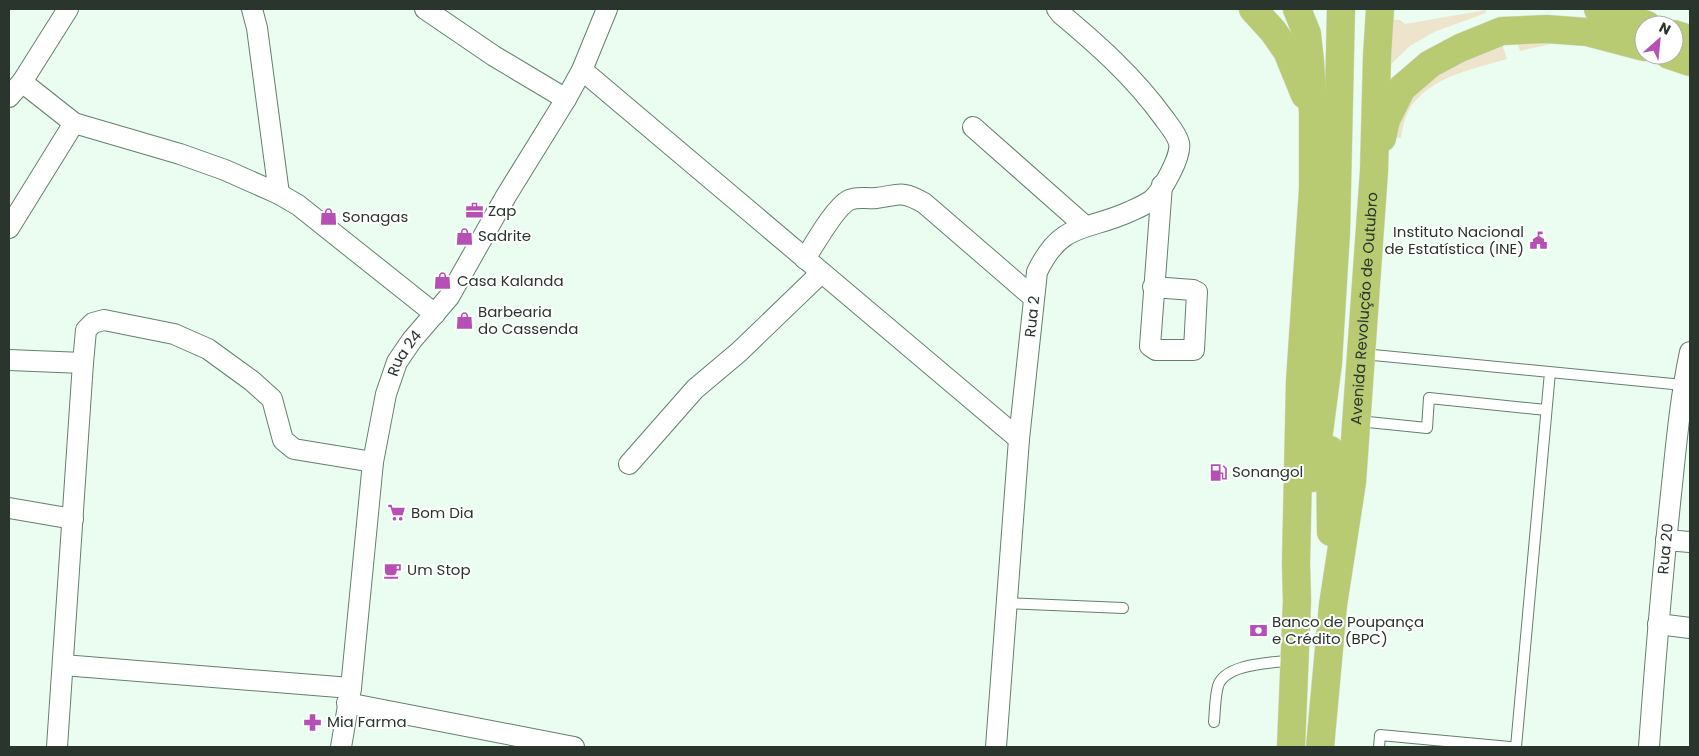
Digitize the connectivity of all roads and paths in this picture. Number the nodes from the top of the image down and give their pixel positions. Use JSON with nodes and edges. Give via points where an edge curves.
{"nodes":[{"id":1,"x":68,"y":9,"type":"edge"},
{"id":2,"x":252,"y":9,"type":"edge"},
{"id":3,"x":426,"y":9,"type":"edge"},
{"id":4,"x":607,"y":9,"type":"edge"},
{"id":5,"x":1057,"y":9,"type":"edge"},
{"id":6,"x":1253,"y":9,"type":"edge"},
{"id":7,"x":1297,"y":9,"type":"edge"},
{"id":8,"x":1341,"y":9,"type":"edge"},
{"id":9,"x":1380,"y":9,"type":"edge"},
{"id":10,"x":1598,"y":9,"type":"edge"},
{"id":11,"x":1634,"y":21,"type":"edge"},
{"id":12,"x":1634,"y":45,"type":"edge"},
{"id":13,"x":582,"y":70,"type":"junction"},
{"id":14,"x":22,"y":82,"type":"junction"},
{"id":15,"x":9,"y":98,"type":"edge"},
{"id":16,"x":566,"y":99,"type":"junction"},
{"id":17,"x":1313,"y":113,"type":"junction"},
{"id":18,"x":74,"y":123,"type":"junction"},
{"id":19,"x":973,"y":127,"type":"dead end"},
{"id":20,"x":1374,"y":171,"type":"junction"},
{"id":21,"x":1162,"y":186,"type":"junction"},
{"id":22,"x":279,"y":194,"type":"junction"},
{"id":23,"x":1085,"y":226,"type":"junction"},
{"id":24,"x":9,"y":228,"type":"edge"},
{"id":25,"x":805,"y":259,"type":"junction"},
{"id":26,"x":821,"y":273,"type":"junction"},
{"id":27,"x":1153,"y":287,"type":"dead end"},
{"id":28,"x":1034,"y":298,"type":"junction"},
{"id":29,"x":435,"y":314,"type":"junction"},
{"id":30,"x":1690,"y":352,"type":"edge"},
{"id":31,"x":1362,"y":354,"type":"junction"},
{"id":32,"x":9,"y":360,"type":"edge"},
{"id":33,"x":83,"y":363,"type":"junction"},
{"id":34,"x":1328,"y":363,"type":"junction"},
{"id":35,"x":1550,"y":372,"type":"junction"},
{"id":36,"x":1683,"y":385,"type":"junction"},
{"id":37,"x":1546,"y":410,"type":"junction"},
{"id":38,"x":1357,"y":421,"type":"junction"},
{"id":39,"x":1019,"y":439,"type":"junction"},
{"id":40,"x":373,"y":462,"type":"junction"},
{"id":41,"x":629,"y":464,"type":"dead end"},
{"id":42,"x":9,"y":508,"type":"edge"},
{"id":43,"x":73,"y":519,"type":"junction"},
{"id":44,"x":1666,"y":540,"type":"junction"},
{"id":45,"x":1690,"y":542,"type":"edge"},
{"id":46,"x":1297,"y":601,"type":"junction"},
{"id":47,"x":1007,"y":603,"type":"junction"},
{"id":48,"x":1333,"y":605,"type":"junction"},
{"id":49,"x":1123,"y":608,"type":"dead end"},
{"id":50,"x":1658,"y":624,"type":"junction"},
{"id":51,"x":1690,"y":628,"type":"edge"},
{"id":52,"x":1295,"y":660,"type":"junction"},
{"id":53,"x":64,"y":665,"type":"junction"},
{"id":54,"x":349,"y":695,"type":"junction"},
{"id":55,"x":1214,"y":722,"type":"dead end"},
{"id":56,"x":57,"y":747,"type":"edge"},
{"id":57,"x":341,"y":747,"type":"edge"},
{"id":58,"x":574,"y":747,"type":"edge"},
{"id":59,"x":996,"y":747,"type":"edge"},
{"id":60,"x":1291,"y":747,"type":"edge"},
{"id":61,"x":1320,"y":747,"type":"edge"},
{"id":62,"x":1379,"y":747,"type":"edge"},
{"id":63,"x":1510,"y":747,"type":"edge"},
{"id":64,"x":1516,"y":747,"type":"edge"},
{"id":65,"x":1649,"y":747,"type":"edge"}],
"edges":[{"from":1,"to":14,"type":"street"},
{"from":2,"to":22,"type":"street"},
{"from":3,"to":16,"type":"street","via":[[494,56]]},
{"from":4,"to":13,"type":"street","name":"Rua 24"},
{"from":5,"to":21,"type":"street","name":"Rua 2","via":[[1124,70],[1172,129],[1179,143],[1179,153]]},
{"from":6,"to":17,"type":"main road","via":[[1287,51]]},
{"from":7,"to":17,"type":"main road","name":"Avenida Revolução de Outubro","via":[[1307,34]]},
{"from":8,"to":34,"type":"main road","name":"Avenida Revolução de Outubro","via":[[1336,232]]},
{"from":9,"to":20,"type":"main road","name":"Avenida Revolução de Outubro"},
{"from":10,"to":11,"type":"main road"},
{"from":12,"to":20,"type":"main road","via":[[1587,32],[1546,29],[1502,32],[1460,48],[1430,64],[1402,88],[1386,120]]},
{"from":13,"to":16,"type":"street","name":"Rua 24"},
{"from":13,"to":25,"type":"street"},
{"from":14,"to":15,"type":"street"},
{"from":14,"to":18,"type":"street"},
{"from":16,"to":29,"type":"street","name":"Rua 24","via":[[449,297]]},
{"from":17,"to":46,"type":"main road","name":"Avenida Revolução de Outubro","via":[[1313,189],[1300,381]]},
{"from":18,"to":22,"type":"street","via":[[189,157]]},
{"from":18,"to":24,"type":"street"},
{"from":19,"to":23,"type":"street"},
{"from":20,"to":31,"type":"main road","name":"Avenida Revolução de Outubro"},
{"from":21,"to":23,"type":"street","name":"Rua 2","via":[[1152,200]]},
{"from":21,"to":27,"type":"street"},
{"from":22,"to":29,"type":"street","via":[[298,205]]},
{"from":23,"to":28,"type":"street","name":"Rua 2","via":[[1056,242],[1044,257],[1037,272]]},
{"from":25,"to":26,"type":"street"},
{"from":25,"to":28,"type":"street","via":[[848,200],[901,193],[924,203]]},
{"from":26,"to":39,"type":"street"},
{"from":26,"to":41,"type":"street","via":[[739,352],[695,388]]},
{"from":28,"to":39,"type":"street","name":"Rua 2"},
{"from":29,"to":40,"type":"street","name":"Rua 24","via":[[397,362],[386,394]]},
{"from":30,"to":36,"type":"street","name":"Rua 20"},
{"from":31,"to":35,"type":"lane"},
{"from":31,"to":38,"type":"main road","name":"Avenida Revolução de Outubro"},
{"from":32,"to":33,"type":"street"},
{"from":33,"to":40,"type":"street","via":[[86,330],[93,323],[104,320],[174,334],[208,349],[272,398],[283,440],[294,449]]},
{"from":33,"to":43,"type":"street"},
{"from":34,"to":46,"type":"main road","name":"Avenida Revolução de Outubro"},
{"from":34,"to":48,"type":"main road","name":"Avenida Revolução de Outubro"},
{"from":35,"to":36,"type":"lane"},
{"from":35,"to":37,"type":"lane"},
{"from":36,"to":44,"type":"street","name":"Rua 20"},
{"from":37,"to":38,"type":"lane","via":[[1429,398],[1427,428]]},
{"from":37,"to":64,"type":"lane"},
{"from":38,"to":48,"type":"main road","name":"Avenida Revolução de Outubro","via":[[1352,482]]},
{"from":39,"to":47,"type":"street","name":"Rua 2"},
{"from":40,"to":54,"type":"street","name":"Rua 24"},
{"from":42,"to":43,"type":"street"},
{"from":43,"to":53,"type":"street"},
{"from":44,"to":45,"type":"street"},
{"from":44,"to":50,"type":"street","name":"Rua 20"},
{"from":46,"to":52,"type":"main road","name":"Avenida Revolução de Outubro"},
{"from":47,"to":49,"type":"lane"},
{"from":47,"to":59,"type":"street","name":"Rua 2"},
{"from":48,"to":61,"type":"main road","name":"Avenida Revolução de Outubro"},
{"from":50,"to":51,"type":"street"},
{"from":50,"to":65,"type":"street","name":"Rua 20"},
{"from":52,"to":55,"type":"lane","via":[[1236,668],[1218,685]]},
{"from":52,"to":60,"type":"main road","name":"Avenida Revolução de Outubro"},
{"from":53,"to":54,"type":"street"},
{"from":53,"to":56,"type":"street"},
{"from":54,"to":57,"type":"street","name":"Rua 24"},
{"from":54,"to":58,"type":"street"},
{"from":62,"to":63,"type":"lane","via":[[1380,735]]}]}
